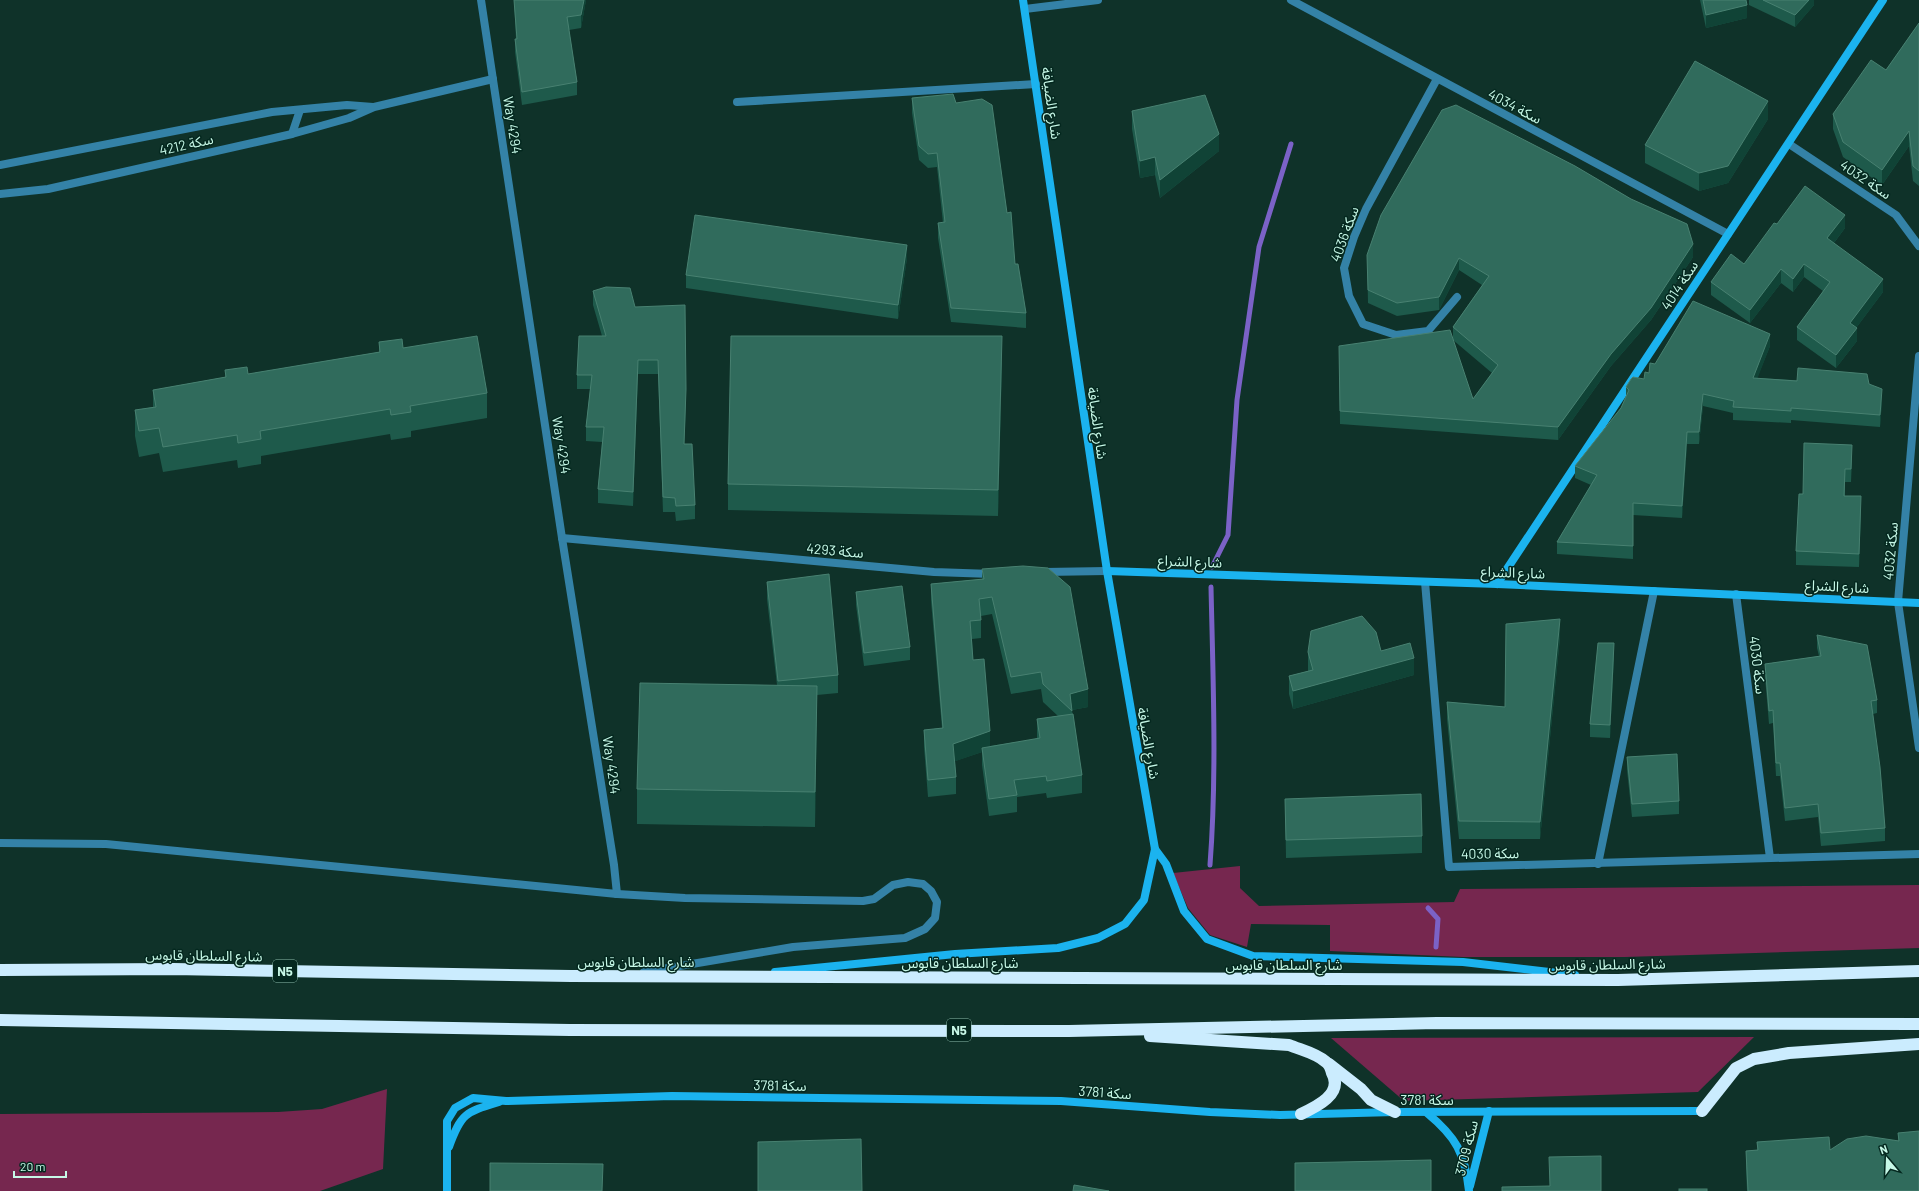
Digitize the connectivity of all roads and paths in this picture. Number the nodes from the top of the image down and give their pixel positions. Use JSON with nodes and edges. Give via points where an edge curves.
{"nodes":[{"id":1,"x":481,"y":0,"type":"edge"},
{"id":2,"x":1023,"y":0,"type":"edge"},
{"id":3,"x":1098,"y":0,"type":"edge"},
{"id":4,"x":1291,"y":0,"type":"edge"},
{"id":5,"x":1883,"y":0,"type":"edge"},
{"id":6,"x":1025,"y":9,"type":"junction"},
{"id":7,"x":493,"y":79,"type":"junction"},
{"id":8,"x":1437,"y":79,"type":"junction"},
{"id":9,"x":1036,"y":84,"type":"junction"},
{"id":10,"x":737,"y":102,"type":"dead end"},
{"id":11,"x":374,"y":107,"type":"junction"},
{"id":12,"x":300,"y":110,"type":"junction"},
{"id":13,"x":292,"y":134,"type":"junction"},
{"id":14,"x":1789,"y":144,"type":"junction"},
{"id":15,"x":0,"y":165,"type":"edge"},
{"id":16,"x":0,"y":194,"type":"edge"},
{"id":17,"x":1728,"y":234,"type":"junction"},
{"id":18,"x":1919,"y":246,"type":"edge"},
{"id":19,"x":1457,"y":297,"type":"dead end"},
{"id":20,"x":1919,"y":356,"type":"edge"},
{"id":21,"x":562,"y":538,"type":"junction"},
{"id":22,"x":1107,"y":571,"type":"junction"},
{"id":23,"x":1039,"y":572,"type":"edge"},
{"id":24,"x":1001,"y":573,"type":"edge"},
{"id":25,"x":1425,"y":582,"type":"junction"},
{"id":26,"x":1497,"y":584,"type":"junction"},
{"id":27,"x":1654,"y":591,"type":"junction"},
{"id":28,"x":1736,"y":594,"type":"junction"},
{"id":29,"x":1898,"y":602,"type":"junction"},
{"id":30,"x":1919,"y":603,"type":"edge"},
{"id":31,"x":1919,"y":748,"type":"edge"},
{"id":32,"x":0,"y":843,"type":"edge"},
{"id":33,"x":1155,"y":849,"type":"junction"},
{"id":34,"x":1919,"y":854,"type":"edge"},
{"id":35,"x":1770,"y":858,"type":"junction"},
{"id":36,"x":1598,"y":864,"type":"junction"},
{"id":37,"x":617,"y":894,"type":"junction"},
{"id":38,"x":0,"y":970,"type":"edge"},
{"id":39,"x":1919,"y":971,"type":"edge"},
{"id":40,"x":617,"y":976,"type":"junction"},
{"id":41,"x":727,"y":977,"type":"junction"},
{"id":42,"x":1618,"y":980,"type":"junction"},
{"id":43,"x":0,"y":1020,"type":"edge"},
{"id":44,"x":1919,"y":1024,"type":"edge"},
{"id":45,"x":1069,"y":1031,"type":"junction"},
{"id":46,"x":1919,"y":1044,"type":"edge"},
{"id":47,"x":1327,"y":1062,"type":"junction"},
{"id":48,"x":1702,"y":1110,"type":"joint"},
{"id":49,"x":1489,"y":1111,"type":"junction"},
{"id":50,"x":1395,"y":1112,"type":"junction"},
{"id":51,"x":1427,"y":1113,"type":"junction"},
{"id":52,"x":1301,"y":1114,"type":"junction"},
{"id":53,"x":447,"y":1191,"type":"edge"},
{"id":54,"x":1469,"y":1191,"type":"edge"}],
"edges":[{"from":1,"to":7,"type":"street","name":"Way 4294"},
{"from":2,"to":6,"type":"street","name":"شارع الضيافة"},
{"from":3,"to":6,"type":"street"},
{"from":4,"to":8,"type":"street","name":"سكة 4034"},
{"from":5,"to":14,"type":"street","name":"سكة 4014"},
{"from":6,"to":9,"type":"street","name":"شارع الضيافة"},
{"from":7,"to":11,"type":"street","name":"سكة 4212"},
{"from":7,"to":21,"type":"street","name":"Way 4294"},
{"from":8,"to":17,"type":"street","name":"سكة 4034"},
{"from":8,"to":19,"type":"street","name":"سكة 4036","via":[[1366,209],[1344,268],[1349,296],[1363,324],[1396,336],[1428,331]]},
{"from":9,"to":10,"type":"street"},
{"from":9,"to":22,"type":"street","name":"شارع الضيافة"},
{"from":11,"to":12,"type":"street","name":"سكة 4212","via":[[348,105]]},
{"from":11,"to":13,"type":"street","name":"سكة 4212","via":[[349,118]]},
{"from":12,"to":13,"type":"street"},
{"from":12,"to":15,"type":"street","name":"سكة 4212","via":[[272,112]]},
{"from":13,"to":16,"type":"street","name":"سكة 4212","via":[[48,189]]},
{"from":14,"to":17,"type":"street","name":"سكة 4014"},
{"from":14,"to":18,"type":"street","name":"سكة 4032","via":[[1896,215]]},
{"from":17,"to":26,"type":"street","name":"سكة 4014"},
{"from":20,"to":29,"type":"street","name":"سكة 4032"},
{"from":21,"to":24,"type":"street","name":"سكة 4293","via":[[934,572]]},
{"from":21,"to":37,"type":"street","name":"Way 4294"},
{"from":22,"to":23,"type":"street"},
{"from":22,"to":25,"type":"street","name":"شارع الشراع"},
{"from":22,"to":33,"type":"street","name":"شارع الضيافة"},
{"from":25,"to":26,"type":"street","name":"شارع الشراع"},
{"from":25,"to":36,"type":"street","name":"سكة 4030","via":[[1449,867]]},
{"from":26,"to":27,"type":"street","name":"شارع الشراع"},
{"from":27,"to":28,"type":"street","name":"شارع الشراع"},
{"from":27,"to":36,"type":"street"},
{"from":28,"to":29,"type":"street","name":"شارع الشراع"},
{"from":28,"to":35,"type":"street","name":"سكة 4030"},
{"from":29,"to":30,"type":"street","name":"شارع الشراع"},
{"from":29,"to":31,"type":"street","name":"سكة 4032"},
{"from":32,"to":37,"type":"street","via":[[106,844]]},
{"from":33,"to":41,"type":"street","via":[[1144,900],[1125,924],[1098,938],[1058,948],[955,954]]},
{"from":33,"to":42,"type":"street","via":[[1166,864],[1184,911],[1207,939],[1253,956],[1463,962]]},
{"from":34,"to":35,"type":"street","name":"سكة 4030"},
{"from":35,"to":36,"type":"street","name":"سكة 4030"},
{"from":37,"to":40,"type":"street","via":[[685,898],[863,901],[874,899],[893,886],[908,882],[923,884],[931,891],[937,902],[935,918],[925,929],[905,938],[792,948]]},
{"from":38,"to":40,"type":"highway","name":"شارع السلطان قابوس","number":"N5","via":[[173,969]]},
{"from":39,"to":42,"type":"highway","name":"شارع السلطان قابوس","number":"N5"},
{"from":40,"to":41,"type":"highway","name":"شارع السلطان قابوس","number":"N5"},
{"from":41,"to":42,"type":"highway","name":"شارع السلطان قابوس","number":"N5"},
{"from":43,"to":45,"type":"highway","number":"N5","via":[[570,1030]]},
{"from":44,"to":45,"type":"highway","number":"N5","via":[[1437,1023]]},
{"from":45,"to":47,"type":"highway","via":[[1289,1045]]},
{"from":46,"to":48,"type":"highway","via":[[1789,1053],[1754,1059],[1736,1068]]},
{"from":47,"to":50,"type":"highway","via":[[1371,1100]]},
{"from":47,"to":52,"type":"highway","via":[[1334,1076],[1334,1091],[1323,1104]]},
{"from":48,"to":49,"type":"street","name":"سكة 3781"},
{"from":49,"to":51,"type":"street","name":"سكة 3781"},
{"from":49,"to":54,"type":"street","name":"سكة 3709"},
{"from":50,"to":51,"type":"street","name":"سكة 3781"},
{"from":50,"to":52,"type":"street","name":"سكة 3781"},
{"from":51,"to":54,"type":"street","name":"سكة 3709","via":[[1445,1128],[1458,1147],[1466,1169]]},
{"from":52,"to":53,"type":"street","name":"سكة 3781","via":[[1218,1113],[1039,1101],[672,1096],[506,1101],[463,1116],[456,1127],[448,1152]]}]}
